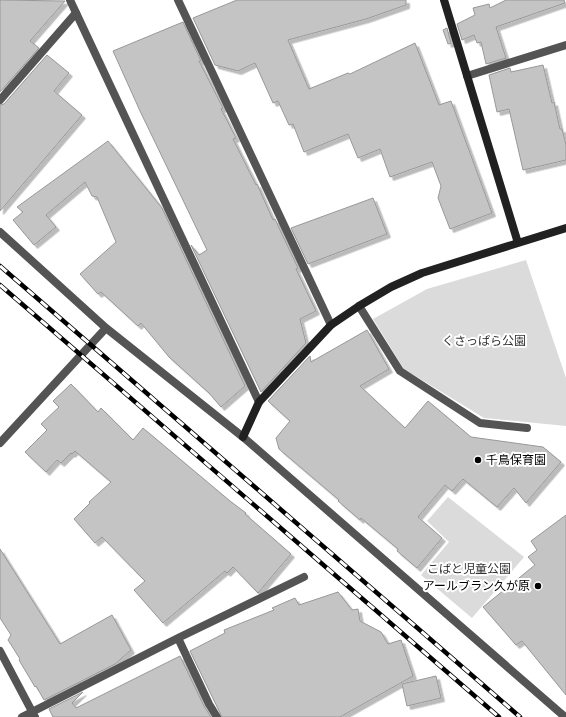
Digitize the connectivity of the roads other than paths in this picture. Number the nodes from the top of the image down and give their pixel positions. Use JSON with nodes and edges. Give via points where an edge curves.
{"nodes":[{"id":1,"x":70,"y":0,"type":"edge"},
{"id":2,"x":178,"y":0,"type":"edge"},
{"id":3,"x":444,"y":0,"type":"edge"},
{"id":4,"x":76,"y":13,"type":"junction"},
{"id":5,"x":566,"y":45,"type":"edge"},
{"id":6,"x":467,"y":76,"type":"junction"},
{"id":7,"x":0,"y":100,"type":"edge"},
{"id":8,"x":566,"y":228,"type":"edge"},
{"id":9,"x":0,"y":232,"type":"edge"},
{"id":10,"x":518,"y":243,"type":"junction"},
{"id":11,"x":359,"y":306,"type":"junction"},
{"id":12,"x":331,"y":325,"type":"junction"},
{"id":13,"x":106,"y":328,"type":"junction"},
{"id":14,"x":259,"y":402,"type":"junction"},
{"id":15,"x":527,"y":428,"type":"dead end"},
{"id":16,"x":243,"y":437,"type":"junction"},
{"id":17,"x":0,"y":443,"type":"edge"},
{"id":18,"x":304,"y":576,"type":"dead end"},
{"id":19,"x":178,"y":638,"type":"junction"},
{"id":20,"x":0,"y":651,"type":"edge"},
{"id":21,"x":33,"y":714,"type":"edge"},
{"id":22,"x":22,"y":717,"type":"edge"},
{"id":23,"x":217,"y":717,"type":"edge"},
{"id":24,"x":565,"y":717,"type":"edge"}],
"edges":[{"from":1,"to":4,"type":"street"},
{"from":2,"to":12,"type":"street"},
{"from":3,"to":6,"type":"street"},
{"from":4,"to":7,"type":"street"},
{"from":4,"to":14,"type":"street"},
{"from":5,"to":6,"type":"street"},
{"from":6,"to":10,"type":"street"},
{"from":8,"to":10,"type":"street"},
{"from":9,"to":13,"type":"street"},
{"from":10,"to":11,"type":"street","via":[[422,273]]},
{"from":11,"to":12,"type":"street"},
{"from":11,"to":15,"type":"street","via":[[400,371],[480,423]]},
{"from":12,"to":14,"type":"street"},
{"from":13,"to":16,"type":"street"},
{"from":13,"to":17,"type":"street"},
{"from":14,"to":16,"type":"street"},
{"from":16,"to":24,"type":"street"},
{"from":18,"to":19,"type":"street"},
{"from":19,"to":21,"type":"street"},
{"from":19,"to":23,"type":"street"},
{"from":20,"to":21,"type":"street"},
{"from":21,"to":22,"type":"street"}]}
